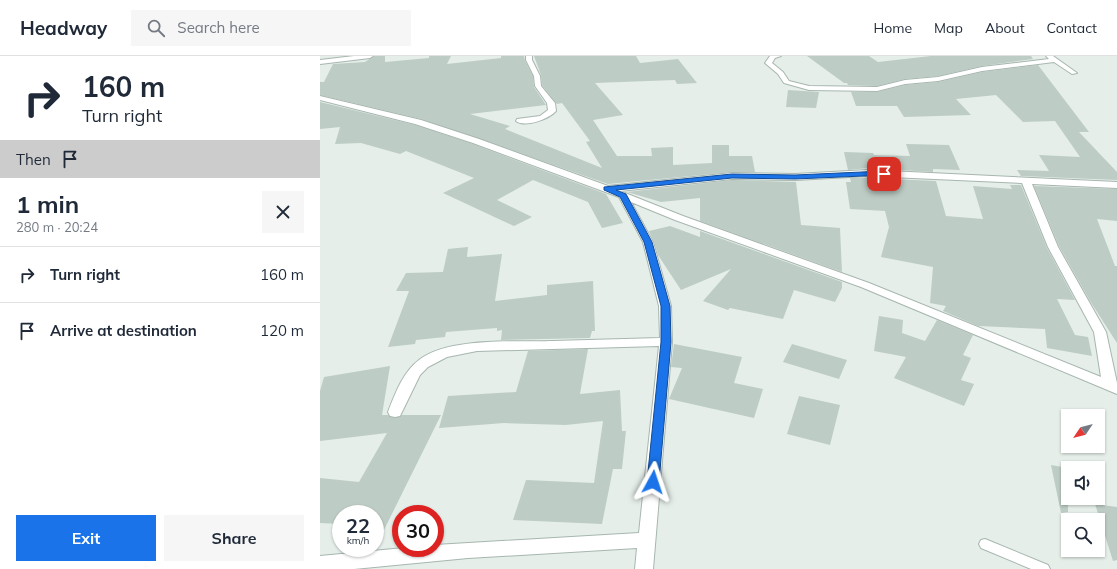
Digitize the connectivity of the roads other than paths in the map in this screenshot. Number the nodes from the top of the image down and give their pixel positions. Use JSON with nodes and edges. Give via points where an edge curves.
{"nodes":[{"id":1,"x":370,"y":56,"type":"edge"},
{"id":2,"x":529,"y":56,"type":"edge"},
{"id":3,"x":778,"y":56,"type":"edge"},
{"id":4,"x":1051,"y":58,"type":"edge"},
{"id":5,"x":320,"y":62,"type":"edge"},
{"id":6,"x":1074,"y":73,"type":"dead end"},
{"id":7,"x":320,"y":98,"type":"edge"},
{"id":8,"x":520,"y":121,"type":"dead end"},
{"id":9,"x":1026,"y":180,"type":"junction"},
{"id":10,"x":1117,"y":185,"type":"edge"},
{"id":11,"x":606,"y":189,"type":"junction"},
{"id":12,"x":623,"y":195,"type":"junction"},
{"id":13,"x":666,"y":342,"type":"junction"},
{"id":14,"x":1114,"y":388,"type":"edge"},
{"id":15,"x":395,"y":412,"type":"dead end"},
{"id":16,"x":647,"y":540,"type":"junction"},
{"id":17,"x":985,"y":544,"type":"dead end"},
{"id":18,"x":320,"y":564,"type":"edge"},
{"id":19,"x":644,"y":569,"type":"edge"},
{"id":20,"x":1044,"y":569,"type":"edge"}],
"edges":[{"from":1,"to":5,"type":"street"},
{"from":2,"to":8,"type":"street","via":[[538,86],[551,103],[552,112],[542,118]]},
{"from":3,"to":4,"type":"street","via":[[773,57],[768,63],[781,73],[786,82],[809,88],[851,90],[877,89]]},
{"from":4,"to":6,"type":"street"},
{"from":7,"to":11,"type":"street","via":[[418,122]]},
{"from":9,"to":10,"type":"street"},
{"from":9,"to":11,"type":"street","via":[[868,173],[795,177],[732,176]]},
{"from":9,"to":14,"type":"street","via":[[1050,241],[1100,332]]},
{"from":11,"to":12,"type":"street"},
{"from":12,"to":13,"type":"street","via":[[648,242],[665,306]]},
{"from":12,"to":14,"type":"street","via":[[679,218],[865,285]]},
{"from":13,"to":15,"type":"street","via":[[477,347],[447,351],[419,365],[407,382]]},
{"from":13,"to":16,"type":"street"},
{"from":16,"to":18,"type":"street","via":[[468,550]]},
{"from":16,"to":19,"type":"street"},
{"from":17,"to":20,"type":"lane"}]}
